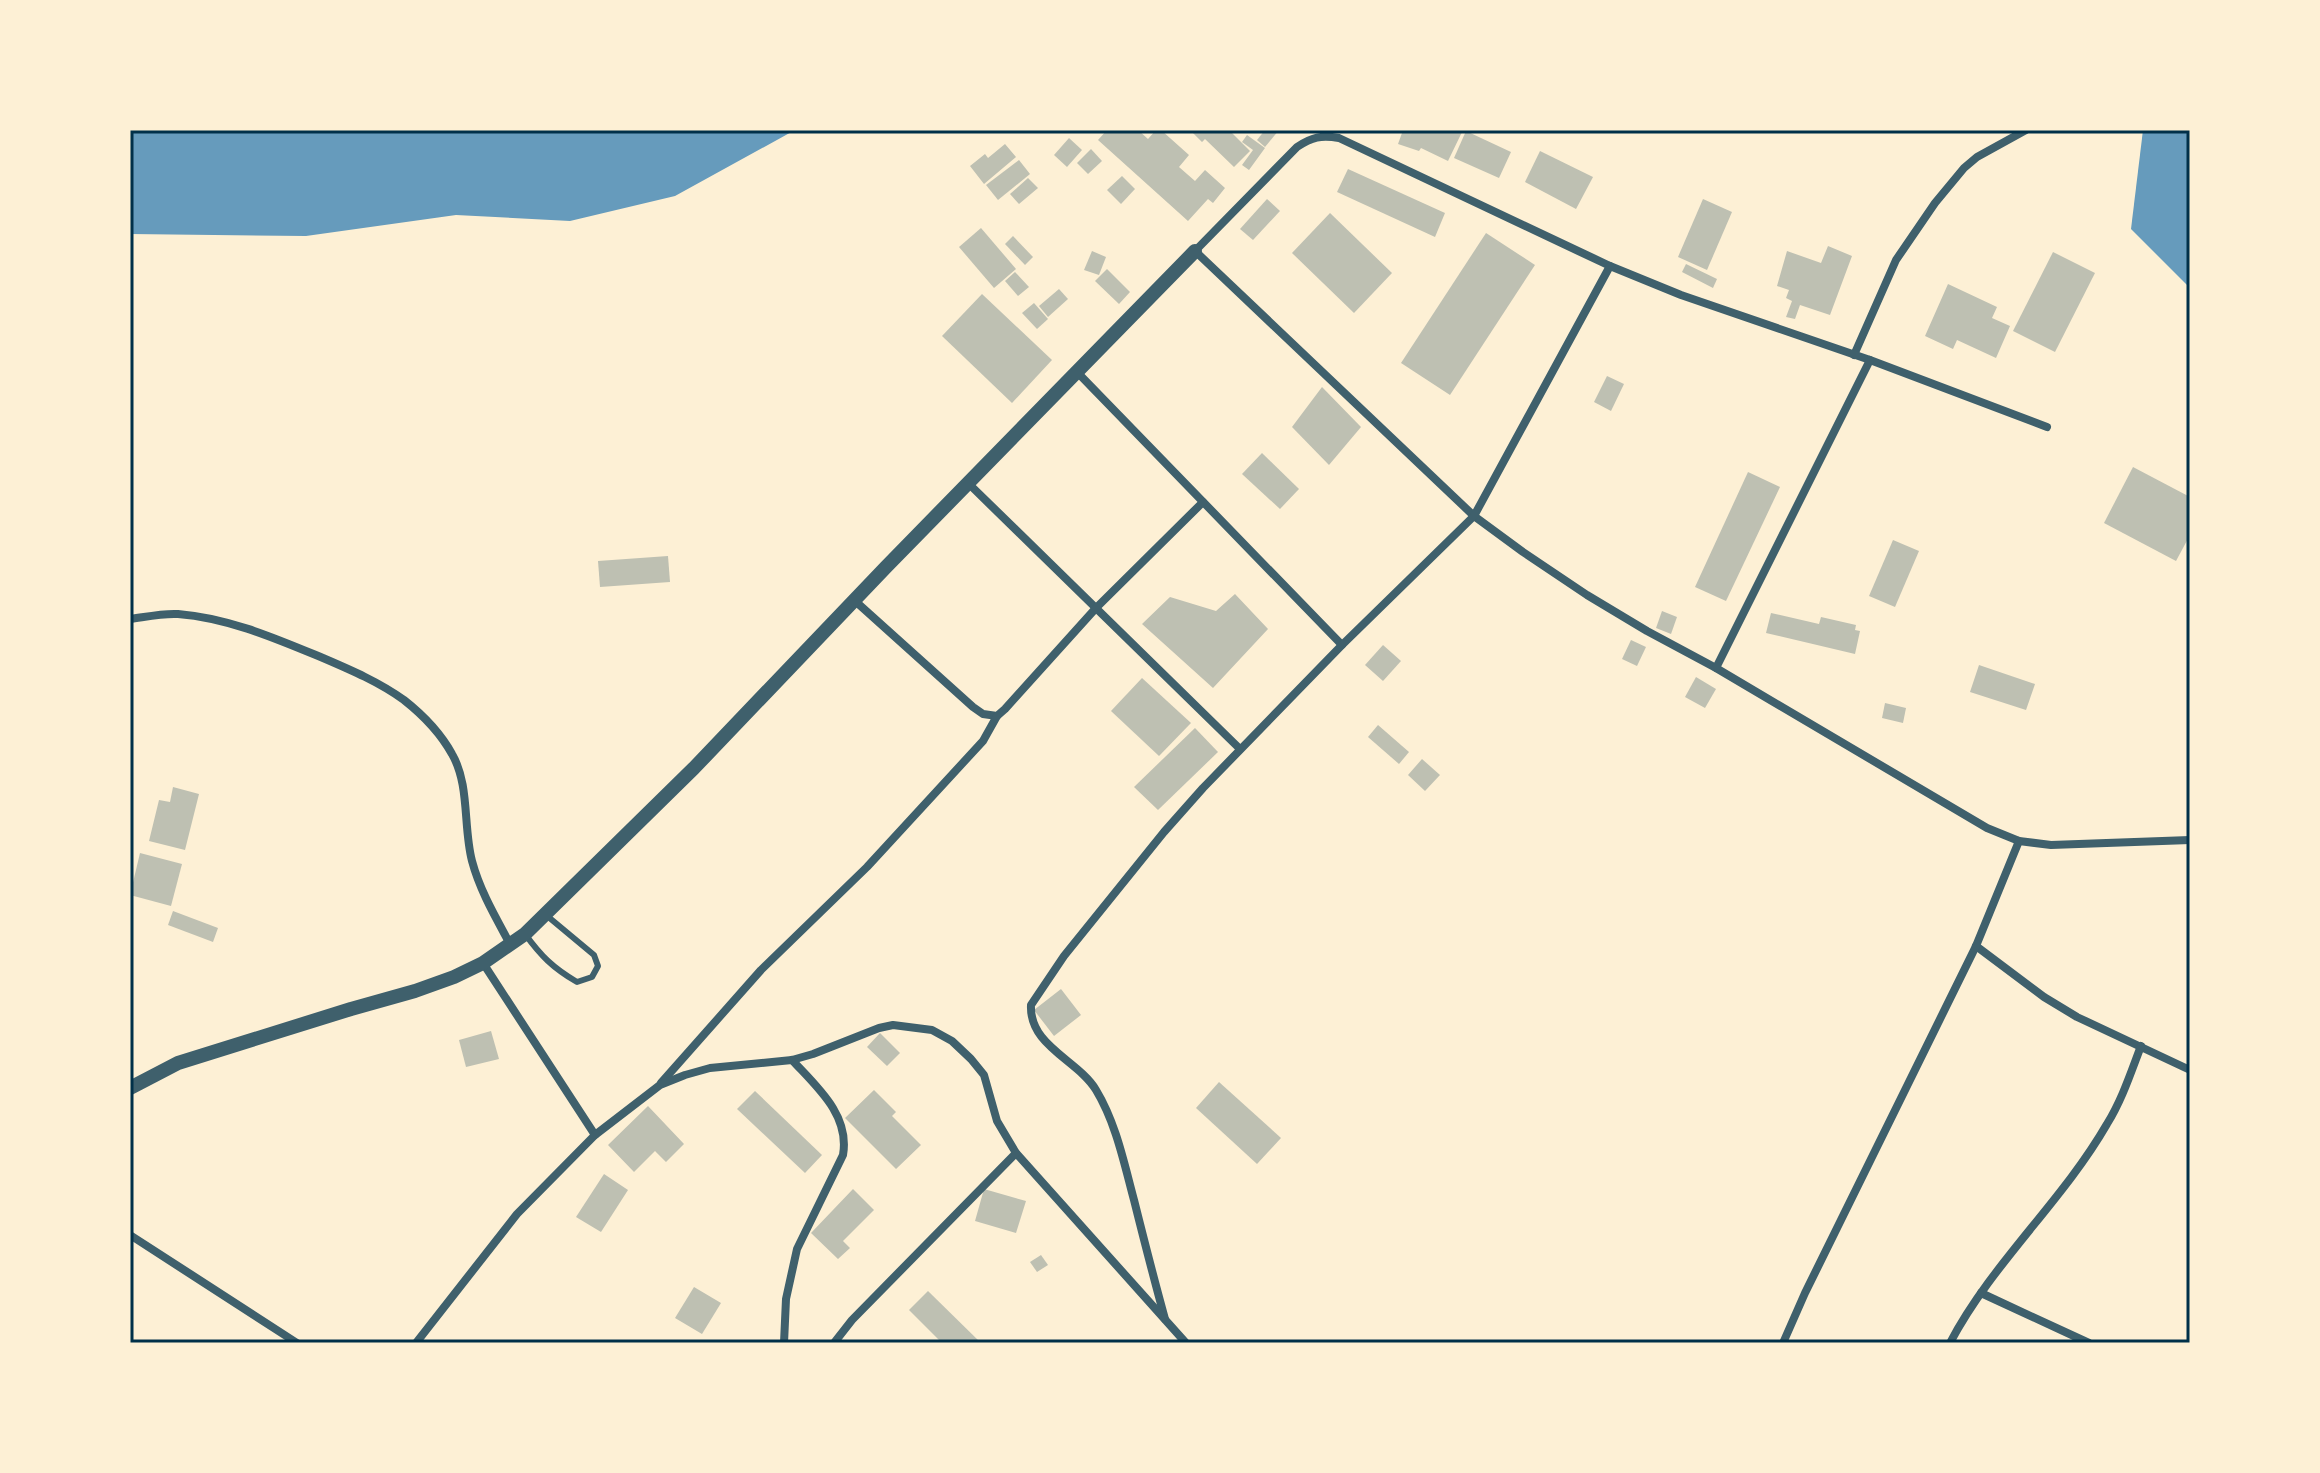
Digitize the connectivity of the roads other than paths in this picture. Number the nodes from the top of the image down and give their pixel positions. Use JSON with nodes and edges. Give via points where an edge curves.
{"nodes":[{"id":1,"x":2026,"y":130,"type":"edge"},
{"id":2,"x":1195,"y":251,"type":"junction"},
{"id":3,"x":1610,"y":266,"type":"junction"},
{"id":4,"x":1854,"y":355,"type":"junction"},
{"id":5,"x":1870,"y":360,"type":"junction"},
{"id":6,"x":1077,"y":372,"type":"junction"},
{"id":7,"x":2047,"y":427,"type":"dead end"},
{"id":8,"x":968,"y":483,"type":"junction"},
{"id":9,"x":1203,"y":502,"type":"junction"},
{"id":10,"x":1474,"y":516,"type":"junction"},
{"id":11,"x":854,"y":600,"type":"junction"},
{"id":12,"x":1096,"y":608,"type":"junction"},
{"id":13,"x":130,"y":619,"type":"edge"},
{"id":14,"x":1342,"y":645,"type":"junction"},
{"id":15,"x":1716,"y":668,"type":"junction"},
{"id":16,"x":997,"y":716,"type":"junction"},
{"id":17,"x":1240,"y":749,"type":"junction"},
{"id":18,"x":2190,"y":840,"type":"edge"},
{"id":19,"x":2019,"y":841,"type":"junction"},
{"id":20,"x":546,"y":915,"type":"junction"},
{"id":21,"x":525,"y":934,"type":"junction"},
{"id":22,"x":510,"y":944,"type":"junction"},
{"id":23,"x":1976,"y":946,"type":"junction"},
{"id":24,"x":483,"y":963,"type":"junction"},
{"id":25,"x":2141,"y":1046,"type":"junction"},
{"id":26,"x":792,"y":1060,"type":"junction"},
{"id":27,"x":2190,"y":1070,"type":"edge"},
{"id":28,"x":660,"y":1085,"type":"junction"},
{"id":29,"x":130,"y":1088,"type":"edge"},
{"id":30,"x":595,"y":1135,"type":"junction"},
{"id":31,"x":1016,"y":1153,"type":"junction"},
{"id":32,"x":130,"y":1235,"type":"edge"},
{"id":33,"x":1981,"y":1293,"type":"junction"},
{"id":34,"x":1165,"y":1319,"type":"junction"},
{"id":35,"x":297,"y":1343,"type":"edge"},
{"id":36,"x":416,"y":1343,"type":"edge"},
{"id":37,"x":784,"y":1343,"type":"edge"},
{"id":38,"x":834,"y":1343,"type":"edge"},
{"id":39,"x":1186,"y":1343,"type":"edge"},
{"id":40,"x":1783,"y":1343,"type":"edge"},
{"id":41,"x":1950,"y":1343,"type":"edge"},
{"id":42,"x":2089,"y":1343,"type":"edge"}],
"edges":[{"from":1,"to":4,"type":"street","via":[[1977,157],[1935,203],[1896,260]]},
{"from":2,"to":3,"type":"street","via":[[1297,147],[1311,137],[1326,136],[1357,145]]},
{"from":2,"to":6,"type":"street"},
{"from":2,"to":10,"type":"street"},
{"from":3,"to":4,"type":"street"},
{"from":3,"to":10,"type":"street"},
{"from":4,"to":5,"type":"street"},
{"from":5,"to":7,"type":"street"},
{"from":5,"to":15,"type":"street"},
{"from":6,"to":8,"type":"street"},
{"from":6,"to":9,"type":"street"},
{"from":8,"to":11,"type":"street"},
{"from":8,"to":12,"type":"street"},
{"from":9,"to":12,"type":"street"},
{"from":9,"to":14,"type":"street"},
{"from":10,"to":14,"type":"street"},
{"from":10,"to":15,"type":"street","via":[[1587,595]]},
{"from":11,"to":16,"type":"street","via":[[973,707]]},
{"from":11,"to":20,"type":"street"},
{"from":12,"to":16,"type":"street"},
{"from":12,"to":17,"type":"street"},
{"from":13,"to":22,"type":"street","via":[[173,613],[244,627],[356,672],[405,701],[442,739],[458,766],[472,860]]},
{"from":14,"to":17,"type":"street"},
{"from":15,"to":19,"type":"street","via":[[1946,805]]},
{"from":16,"to":28,"type":"street","via":[[983,741],[867,867],[761,970]]},
{"from":17,"to":34,"type":"street","via":[[1164,832],[1031,1005],[1036,1029],[1092,1083],[1107,1108]]},
{"from":18,"to":19,"type":"street","via":[[2051,845]]},
{"from":19,"to":23,"type":"street"},
{"from":20,"to":21,"type":"street"},
{"from":20,"to":21,"type":"lane","via":[[594,955],[598,966],[592,977],[577,982],[544,960]]},
{"from":21,"to":22,"type":"street"},
{"from":22,"to":24,"type":"street"},
{"from":23,"to":25,"type":"street","via":[[2044,997]]},
{"from":23,"to":40,"type":"street"},
{"from":24,"to":29,"type":"street","via":[[415,991],[178,1063]]},
{"from":24,"to":30,"type":"street"},
{"from":25,"to":27,"type":"street"},
{"from":25,"to":33,"type":"street","via":[[2107,1125]]},
{"from":26,"to":28,"type":"street","via":[[710,1068]]},
{"from":26,"to":31,"type":"street","via":[[879,1028],[932,1030],[952,1041],[984,1075],[997,1121]]},
{"from":26,"to":37,"type":"street","via":[[839,1116],[846,1139],[797,1249],[786,1299]]},
{"from":28,"to":30,"type":"street"},
{"from":30,"to":36,"type":"street","via":[[517,1214]]},
{"from":31,"to":34,"type":"street"},
{"from":31,"to":38,"type":"street"},
{"from":32,"to":35,"type":"street"},
{"from":33,"to":41,"type":"street"},
{"from":33,"to":42,"type":"street"},
{"from":34,"to":39,"type":"street"}]}
